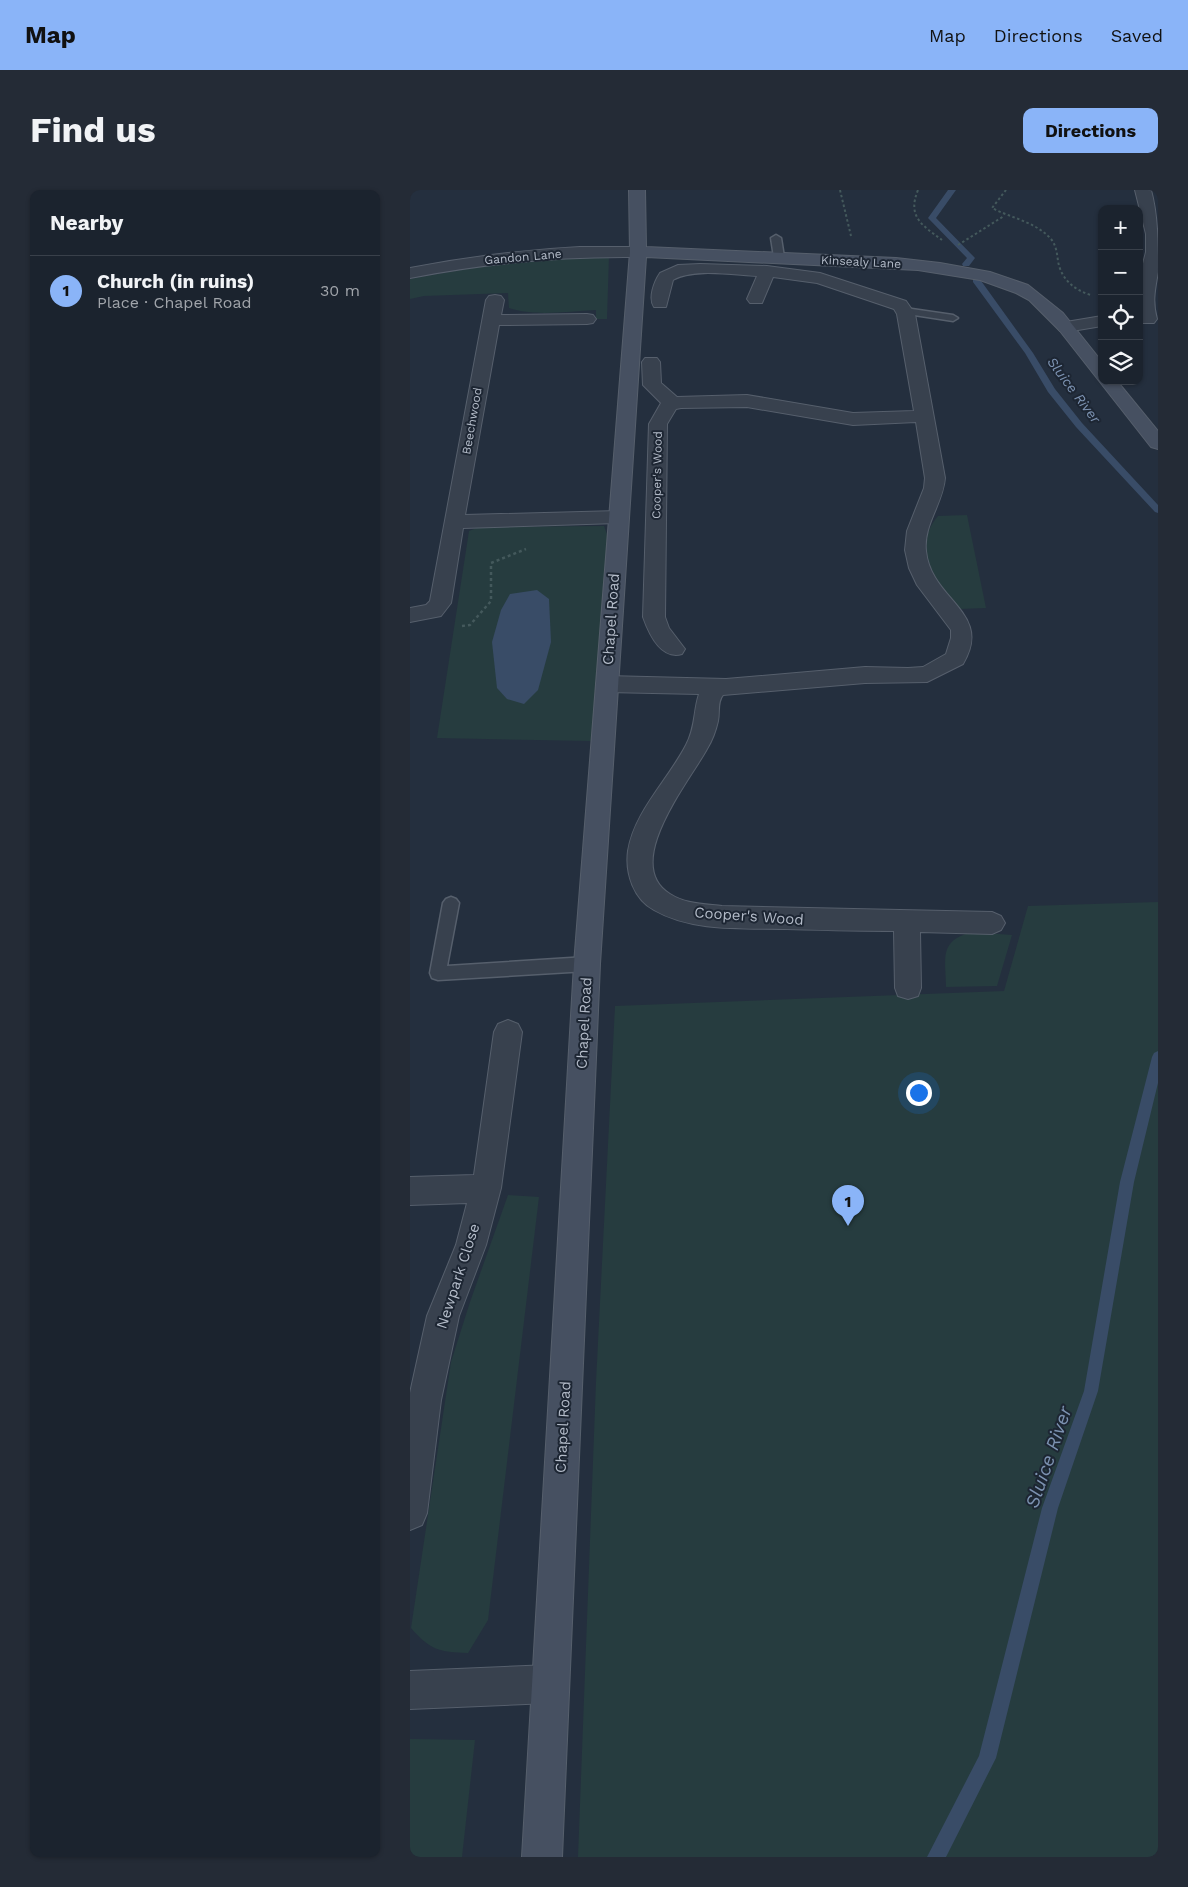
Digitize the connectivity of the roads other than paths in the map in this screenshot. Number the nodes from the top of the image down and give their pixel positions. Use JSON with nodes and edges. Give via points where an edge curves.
{"nodes":[{"id":1,"x":637,"y":190,"type":"edge"},
{"id":2,"x":1143,"y":190,"type":"edge"},
{"id":3,"x":776,"y":238,"type":"dead end"},
{"id":4,"x":638,"y":252,"type":"junction"},
{"id":5,"x":1155,"y":263,"type":"edge"},
{"id":6,"x":773,"y":264,"type":"junction"},
{"id":7,"x":410,"y":273,"type":"edge"},
{"id":8,"x":756,"y":299,"type":"dead end"},
{"id":9,"x":495,"y":300,"type":"dead end"},
{"id":10,"x":660,"y":302,"type":"dead end"},
{"id":11,"x":905,"y":311,"type":"junction"},
{"id":12,"x":953,"y":318,"type":"dead end"},
{"id":13,"x":1149,"y":319,"type":"edge"},
{"id":14,"x":491,"y":320,"type":"junction"},
{"id":15,"x":586,"y":320,"type":"dead end"},
{"id":16,"x":1098,"y":323,"type":"edge"},
{"id":17,"x":1066,"y":327,"type":"junction"},
{"id":18,"x":651,"y":362,"type":"dead end"},
{"id":19,"x":1098,"y":370,"type":"edge"},
{"id":20,"x":1109,"y":385,"type":"edge"},
{"id":21,"x":674,"y":404,"type":"junction"},
{"id":22,"x":924,"y":416,"type":"junction"},
{"id":23,"x":1158,"y":444,"type":"edge"},
{"id":24,"x":618,"y":517,"type":"junction"},
{"id":25,"x":454,"y":522,"type":"junction"},
{"id":26,"x":410,"y":615,"type":"edge"},
{"id":27,"x":674,"y":649,"type":"dead end"},
{"id":28,"x":607,"y":684,"type":"junction"},
{"id":29,"x":717,"y":687,"type":"junction"},
{"id":30,"x":450,"y":903,"type":"dead end"},
{"id":31,"x":908,"y":922,"type":"junction"},
{"id":32,"x":992,"y":923,"type":"dead end"},
{"id":33,"x":587,"y":964,"type":"junction"},
{"id":34,"x":908,"y":988,"type":"dead end"},
{"id":35,"x":508,"y":1032,"type":"dead end"},
{"id":36,"x":486,"y":1188,"type":"junction"},
{"id":37,"x":410,"y":1191,"type":"edge"},
{"id":38,"x":410,"y":1512,"type":"edge"},
{"id":39,"x":550,"y":1684,"type":"junction"},
{"id":40,"x":410,"y":1690,"type":"edge"},
{"id":41,"x":542,"y":1857,"type":"edge"}],
"edges":[{"from":1,"to":4,"type":"street","name":"Chapel Road"},
{"from":2,"to":5,"type":"street","via":[[1153,217]]},
{"from":3,"to":6,"type":"lane"},
{"from":4,"to":6,"type":"street","name":"Kinsealy Lane"},
{"from":4,"to":7,"type":"street","name":"Gandon Lane","via":[[570,252],[480,260]]},
{"from":4,"to":24,"type":"street","name":"Chapel Road"},
{"from":5,"to":13,"type":"street","via":[[1143,298]]},
{"from":6,"to":8,"type":"street"},
{"from":6,"to":10,"type":"street","via":[[678,270],[666,277]]},
{"from":6,"to":11,"type":"street","via":[[895,302]]},
{"from":6,"to":17,"type":"street","name":"Kinsealy Lane","via":[[924,265],[958,271],[1022,289],[1044,304]]},
{"from":9,"to":14,"type":"street","name":"Beechwood"},
{"from":11,"to":12,"type":"lane"},
{"from":11,"to":22,"type":"street"},
{"from":14,"to":15,"type":"street"},
{"from":14,"to":25,"type":"street","name":"Beechwood"},
{"from":16,"to":17,"type":"street"},
{"from":17,"to":19,"type":"street","name":"Kinsealy Lane"},
{"from":18,"to":21,"type":"street","via":[[652,385]]},
{"from":20,"to":23,"type":"street"},
{"from":21,"to":22,"type":"street","via":[[747,401],[834,417]]},
{"from":21,"to":27,"type":"street","name":"Cooper's Wood","via":[[669,405],[658,424],[654,617],[658,631]]},
{"from":22,"to":29,"type":"street","via":[[936,489],[918,524],[915,550],[922,575],[935,596],[961,625],[963,638],[955,659],[927,674],[865,675]]},
{"from":24,"to":25,"type":"street"},
{"from":24,"to":28,"type":"street","name":"Chapel Road"},
{"from":25,"to":26,"type":"street","name":"Beechwood","via":[[440,603],[433,611]]},
{"from":28,"to":29,"type":"street"},
{"from":28,"to":33,"type":"street","name":"Chapel Road"},
{"from":29,"to":31,"type":"street","name":"Cooper's Wood","via":[[709,696],[710,708],[704,733],[641,845],[639,863],[643,883],[652,897],[691,913],[722,917]]},
{"from":30,"to":33,"type":"lane","via":[[438,973]]},
{"from":31,"to":32,"type":"street","name":"Cooper's Wood"},
{"from":31,"to":34,"type":"street"},
{"from":33,"to":39,"type":"street","name":"Chapel Road"},
{"from":35,"to":36,"type":"street","name":"Newpark Close"},
{"from":36,"to":37,"type":"street"},
{"from":36,"to":38,"type":"street","name":"Newpark Close","via":[[471,1246],[443,1316],[425,1400]]},
{"from":39,"to":40,"type":"street"},
{"from":39,"to":41,"type":"street","name":"Chapel Road"}]}
